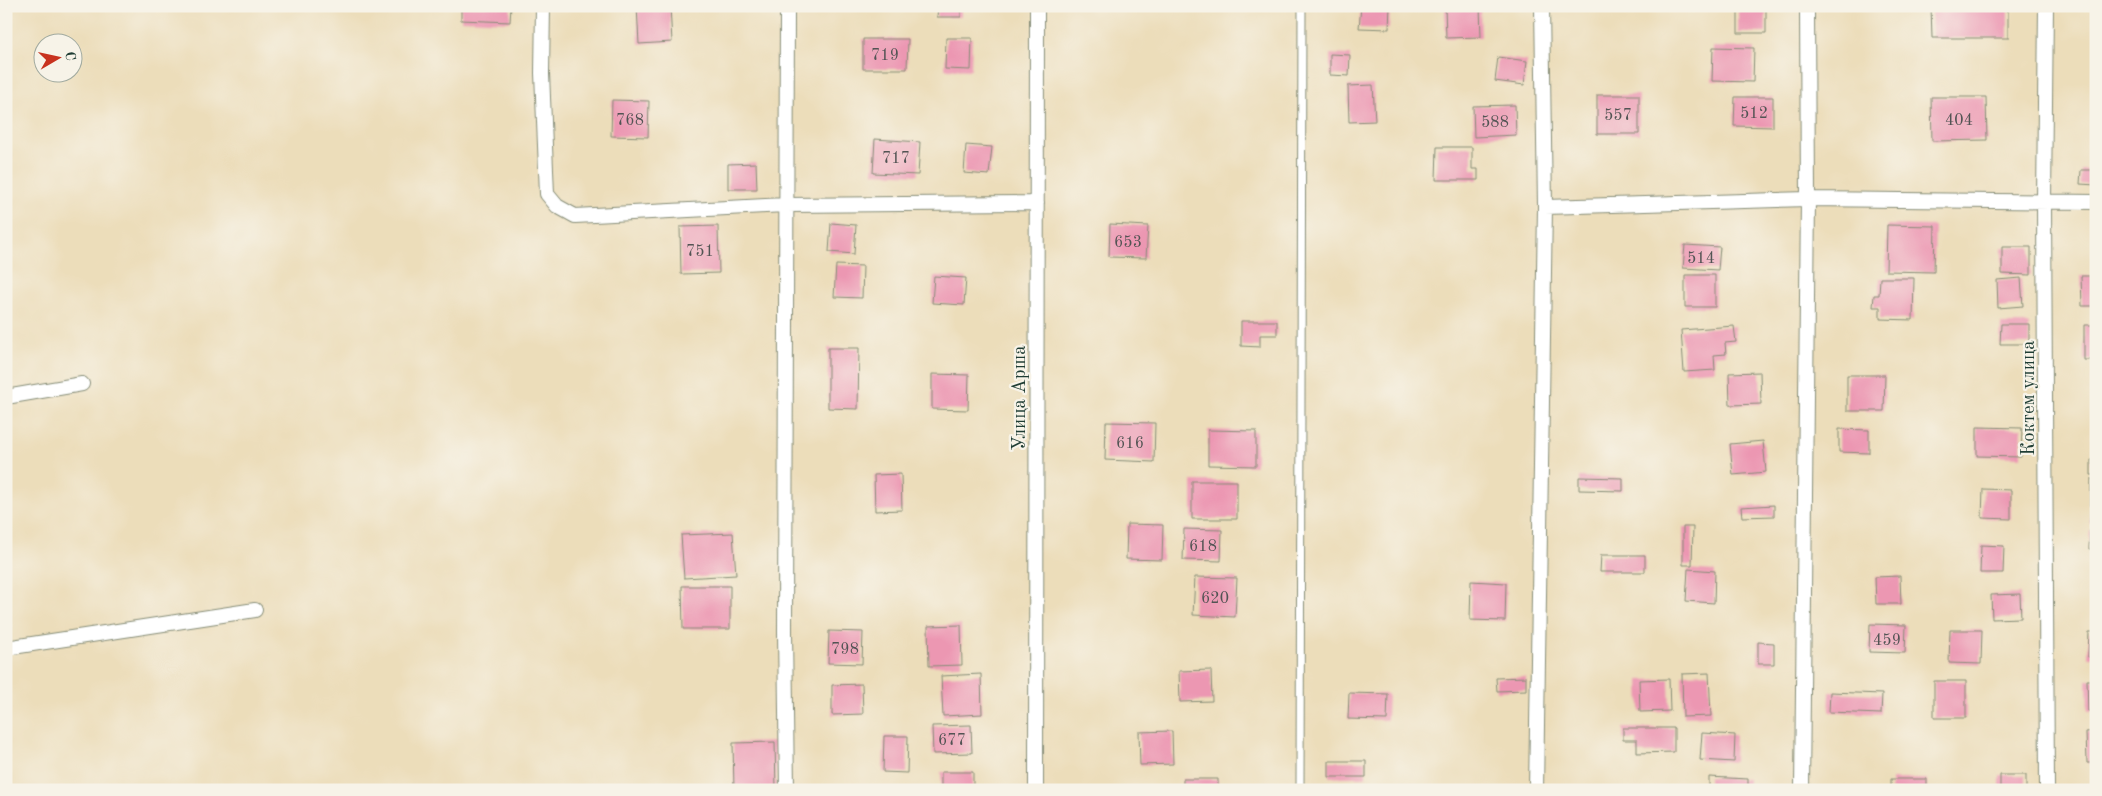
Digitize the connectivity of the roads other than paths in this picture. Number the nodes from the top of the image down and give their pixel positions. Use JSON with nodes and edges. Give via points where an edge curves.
{"nodes":[{"id":1,"x":543,"y":6,"type":"edge"},
{"id":2,"x":787,"y":6,"type":"edge"},
{"id":3,"x":1038,"y":6,"type":"edge"},
{"id":4,"x":1302,"y":6,"type":"edge"},
{"id":5,"x":1542,"y":6,"type":"edge"},
{"id":6,"x":1808,"y":6,"type":"edge"},
{"id":7,"x":2046,"y":6,"type":"edge"},
{"id":8,"x":1808,"y":199,"type":"junction"},
{"id":9,"x":2044,"y":201,"type":"junction"},
{"id":10,"x":2096,"y":202,"type":"edge"},
{"id":11,"x":1037,"y":204,"type":"junction"},
{"id":12,"x":786,"y":205,"type":"junction"},
{"id":13,"x":1545,"y":207,"type":"junction"},
{"id":14,"x":82,"y":384,"type":"dead end"},
{"id":15,"x":6,"y":397,"type":"edge"},
{"id":16,"x":255,"y":610,"type":"dead end"},
{"id":17,"x":6,"y":648,"type":"edge"},
{"id":18,"x":787,"y":790,"type":"edge"},
{"id":19,"x":1036,"y":790,"type":"edge"},
{"id":20,"x":1300,"y":790,"type":"edge"},
{"id":21,"x":1536,"y":790,"type":"edge"},
{"id":22,"x":1802,"y":790,"type":"edge"},
{"id":23,"x":2047,"y":790,"type":"edge"}],
"edges":[{"from":1,"to":12,"type":"street","via":[[547,194],[557,206],[575,216]]},
{"from":2,"to":12,"type":"street"},
{"from":3,"to":11,"type":"street","name":"Улица Арша"},
{"from":4,"to":20,"type":"lane"},
{"from":5,"to":13,"type":"street"},
{"from":6,"to":8,"type":"street"},
{"from":7,"to":9,"type":"street","name":"Коктем улица"},
{"from":8,"to":9,"type":"street"},
{"from":8,"to":13,"type":"street"},
{"from":8,"to":22,"type":"street"},
{"from":9,"to":10,"type":"street"},
{"from":9,"to":23,"type":"street","name":"Коктем улица"},
{"from":11,"to":12,"type":"street"},
{"from":11,"to":19,"type":"street","name":"Улица Арша"},
{"from":12,"to":18,"type":"street"},
{"from":13,"to":21,"type":"street"},
{"from":14,"to":15,"type":"street"},
{"from":16,"to":17,"type":"street"}]}
